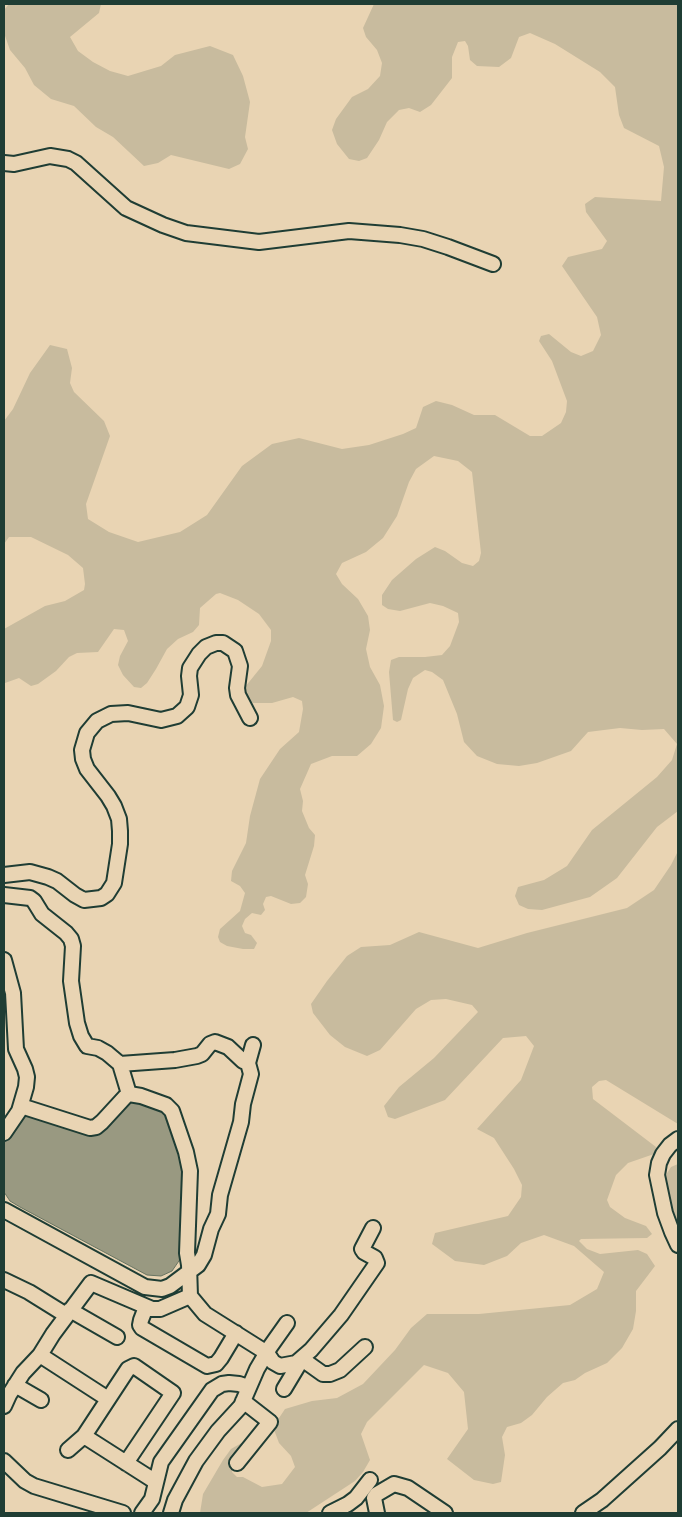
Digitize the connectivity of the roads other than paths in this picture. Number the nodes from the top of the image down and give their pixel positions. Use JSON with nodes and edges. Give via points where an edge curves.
{"nodes":[{"id":1,"x":4,"y":163,"type":"edge"},
{"id":2,"x":493,"y":264,"type":"dead end"},
{"id":3,"x":250,"y":718,"type":"dead end"},
{"id":4,"x":4,"y":875,"type":"edge"},
{"id":5,"x":4,"y":895,"type":"edge"},
{"id":6,"x":4,"y":960,"type":"edge"},
{"id":7,"x":253,"y":1045,"type":"dead end"},
{"id":8,"x":248,"y":1063,"type":"junction"},
{"id":9,"x":120,"y":1064,"type":"junction"},
{"id":10,"x":129,"y":1094,"type":"junction"},
{"id":11,"x":21,"y":1106,"type":"junction"},
{"id":12,"x":4,"y":1133,"type":"edge"},
{"id":13,"x":678,"y":1138,"type":"edge"},
{"id":14,"x":4,"y":1210,"type":"edge"},
{"id":15,"x":373,"y":1228,"type":"dead end"},
{"id":16,"x":678,"y":1245,"type":"edge"},
{"id":17,"x":189,"y":1272,"type":"junction"},
{"id":18,"x":4,"y":1280,"type":"edge"},
{"id":19,"x":190,"y":1296,"type":"junction"},
{"id":20,"x":146,"y":1307,"type":"junction"},
{"id":21,"x":68,"y":1313,"type":"junction"},
{"id":22,"x":287,"y":1323,"type":"dead end"},
{"id":23,"x":236,"y":1333,"type":"junction"},
{"id":24,"x":117,"y":1338,"type":"dead end"},
{"id":25,"x":365,"y":1346,"type":"dead end"},
{"id":26,"x":267,"y":1353,"type":"junction"},
{"id":27,"x":40,"y":1354,"type":"junction"},
{"id":28,"x":302,"y":1359,"type":"junction"},
{"id":29,"x":15,"y":1385,"type":"junction"},
{"id":30,"x":248,"y":1387,"type":"junction"},
{"id":31,"x":284,"y":1389,"type":"dead end"},
{"id":32,"x":108,"y":1399,"type":"junction"},
{"id":33,"x":41,"y":1400,"type":"dead end"},
{"id":34,"x":243,"y":1401,"type":"junction"},
{"id":35,"x":4,"y":1406,"type":"edge"},
{"id":36,"x":678,"y":1429,"type":"edge"},
{"id":37,"x":84,"y":1436,"type":"junction"},
{"id":38,"x":68,"y":1450,"type":"dead end"},
{"id":39,"x":4,"y":1461,"type":"edge"},
{"id":40,"x":126,"y":1463,"type":"junction"},
{"id":41,"x":237,"y":1463,"type":"dead end"},
{"id":42,"x":156,"y":1482,"type":"junction"},
{"id":43,"x":385,"y":1489,"type":"junction"},
{"id":44,"x":123,"y":1513,"type":"edge"},
{"id":45,"x":142,"y":1513,"type":"edge"},
{"id":46,"x":171,"y":1513,"type":"edge"},
{"id":47,"x":330,"y":1513,"type":"edge"},
{"id":48,"x":377,"y":1513,"type":"edge"},
{"id":49,"x":445,"y":1513,"type":"edge"},
{"id":50,"x":583,"y":1513,"type":"edge"}],
"edges":[{"from":1,"to":2,"type":"street","via":[[50,156],[68,159],[126,208],[186,232],[259,242],[349,231],[400,235],[423,239]]},
{"from":3,"to":4,"type":"street","via":[[238,695],[240,666],[235,651],[223,643],[206,647],[190,668],[191,694],[187,707],[177,716],[161,720],[128,713],[111,714],[97,721],[87,732],[83,759],[119,819],[120,844],[114,883],[107,894],[84,900],[48,877],[30,872]]},
{"from":5,"to":9,"type":"street","via":[[30,898],[42,914],[71,939],[71,981],[81,1036],[87,1046],[98,1048]]},
{"from":6,"to":11,"type":"street","via":[[12,993],[16,1049],[27,1078]]},
{"from":7,"to":8,"type":"street"},
{"from":8,"to":9,"type":"street","via":[[228,1047],[215,1042],[197,1056]]},
{"from":8,"to":17,"type":"street","via":[[251,1074],[218,1214],[201,1261]]},
{"from":9,"to":10,"type":"street"},
{"from":10,"to":11,"type":"street","via":[[102,1122],[90,1128]]},
{"from":10,"to":17,"type":"street","via":[[166,1105],[172,1111],[186,1152],[190,1170]]},
{"from":11,"to":12,"type":"street"},
{"from":13,"to":16,"type":"street","via":[[663,1154],[657,1175]]},
{"from":14,"to":17,"type":"street","via":[[145,1287],[162,1289]]},
{"from":15,"to":28,"type":"street","via":[[362,1249],[377,1263],[341,1316]]},
{"from":17,"to":19,"type":"street"},
{"from":18,"to":21,"type":"street"},
{"from":19,"to":20,"type":"street","via":[[160,1309]]},
{"from":19,"to":23,"type":"street","via":[[205,1314]]},
{"from":20,"to":21,"type":"street","via":[[91,1283]]},
{"from":20,"to":23,"type":"street","via":[[140,1325],[142,1328],[207,1366],[216,1364]]},
{"from":21,"to":24,"type":"street"},
{"from":21,"to":27,"type":"street"},
{"from":22,"to":26,"type":"street"},
{"from":23,"to":26,"type":"street"},
{"from":25,"to":28,"type":"street","via":[[340,1370],[330,1374],[324,1374]]},
{"from":26,"to":28,"type":"street","via":[[272,1362],[280,1366]]},
{"from":26,"to":30,"type":"street"},
{"from":27,"to":29,"type":"street"},
{"from":27,"to":32,"type":"street"},
{"from":28,"to":31,"type":"street"},
{"from":29,"to":33,"type":"street"},
{"from":29,"to":35,"type":"street"},
{"from":30,"to":34,"type":"street"},
{"from":30,"to":42,"type":"street","via":[[229,1383],[212,1390],[165,1456]]},
{"from":32,"to":37,"type":"street"},
{"from":32,"to":40,"type":"street","via":[[122,1365],[134,1366],[173,1393]]},
{"from":34,"to":41,"type":"street","via":[[270,1422]]},
{"from":34,"to":46,"type":"street","via":[[196,1461]]},
{"from":36,"to":50,"type":"street","via":[[602,1500]]},
{"from":37,"to":38,"type":"street"},
{"from":37,"to":40,"type":"street"},
{"from":39,"to":44,"type":"street","via":[[34,1486]]},
{"from":40,"to":42,"type":"street"},
{"from":42,"to":45,"type":"street","via":[[152,1499]]},
{"from":43,"to":47,"type":"street","via":[[368,1477],[356,1498]]},
{"from":43,"to":48,"type":"street","via":[[374,1498]]},
{"from":43,"to":49,"type":"street","via":[[394,1484],[408,1488]]}]}
